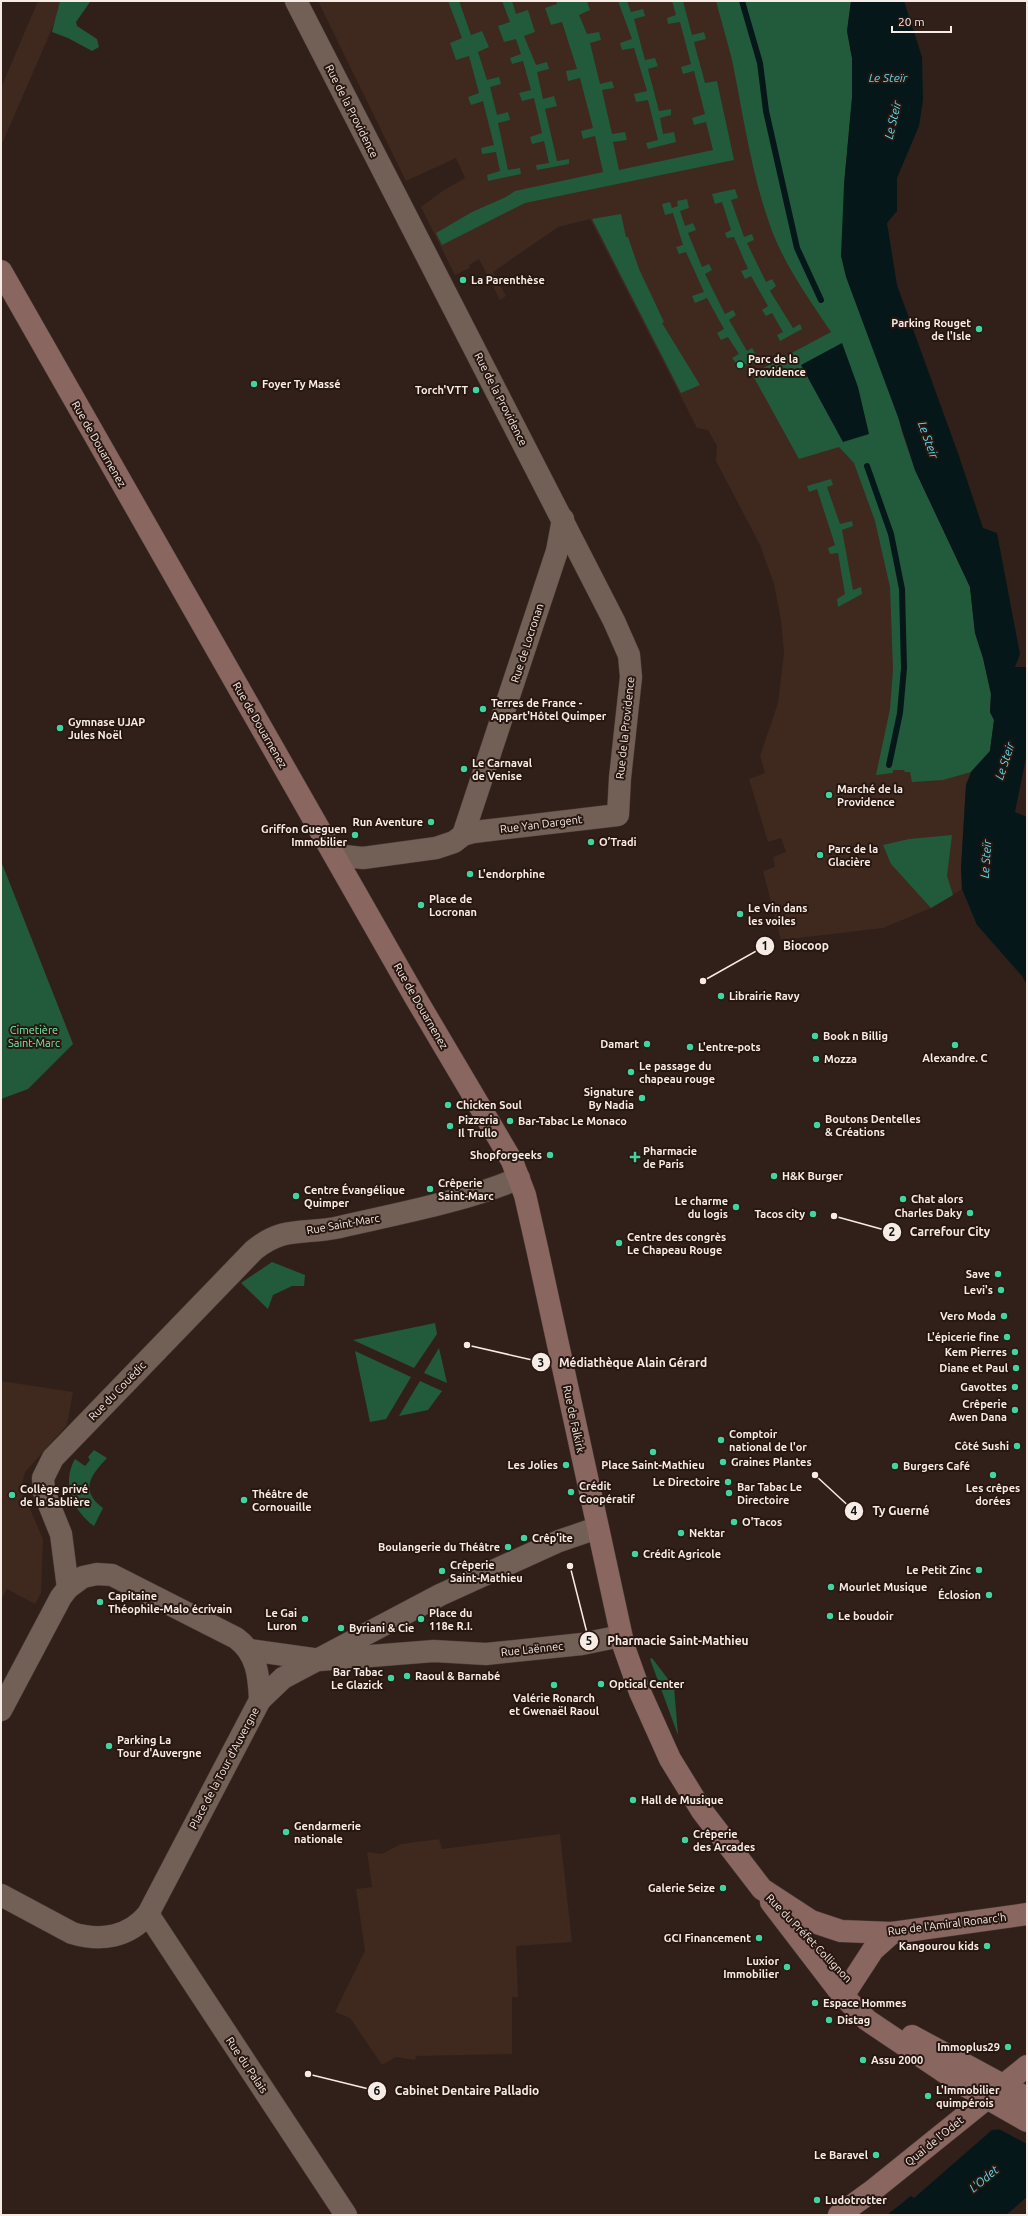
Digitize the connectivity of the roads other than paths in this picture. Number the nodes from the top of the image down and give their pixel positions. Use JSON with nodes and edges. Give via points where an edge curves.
{"nodes":[{"id":1,"x":296,"y":1,"type":"edge"},
{"id":2,"x":1,"y":271,"type":"edge"},
{"id":3,"x":563,"y":519,"type":"junction"},
{"id":4,"x":618,"y":815,"type":"joint"},
{"id":5,"x":463,"y":835,"type":"junction"},
{"id":6,"x":335,"y":855,"type":"junction"},
{"id":7,"x":519,"y":1178,"type":"junction"},
{"id":8,"x":282,"y":1233,"type":"joint"},
{"id":9,"x":597,"y":1528,"type":"junction"},
{"id":10,"x":68,"y":1588,"type":"junction"},
{"id":11,"x":622,"y":1636,"type":"junction"},
{"id":12,"x":249,"y":1650,"type":"junction"},
{"id":13,"x":320,"y":1660,"type":"junction"},
{"id":14,"x":260,"y":1700,"type":"junction"},
{"id":15,"x":1,"y":1710,"type":"edge"},
{"id":16,"x":762,"y":1890,"type":"junction"},
{"id":17,"x":1,"y":1895,"type":"edge"},
{"id":18,"x":148,"y":1914,"type":"junction"},
{"id":19,"x":1027,"y":1914,"type":"edge"},
{"id":20,"x":892,"y":1933,"type":"junction"},
{"id":21,"x":847,"y":1989,"type":"junction"},
{"id":22,"x":1027,"y":2066,"type":"edge"},
{"id":23,"x":1011,"y":2103,"type":"edge"},
{"id":24,"x":346,"y":2215,"type":"edge"},
{"id":25,"x":839,"y":2215,"type":"edge"},
{"id":26,"x":857,"y":2215,"type":"edge"}],
"edges":[{"from":1,"to":3,"type":"street","name":"Rue de la Providence"},
{"from":2,"to":6,"type":"main road","name":"Rue de Douarnenez"},
{"from":3,"to":4,"type":"street","name":"Rue de la Providence","via":[[625,644],[630,663],[631,678]]},
{"from":3,"to":5,"type":"street","name":"Rue de Locronan","via":[[557,551]]},
{"from":4,"to":5,"type":"street","name":"Rue Yan Dargent"},
{"from":5,"to":6,"type":"street","via":[[449,844],[417,851],[363,858]]},
{"from":6,"to":7,"type":"main road","name":"Rue de Douarnenez"},
{"from":7,"to":8,"type":"street","name":"Rue Saint-Marc","via":[[460,1198],[339,1227]]},
{"from":7,"to":9,"type":"main road","name":"Rue de Falkirk","via":[[551,1308]]},
{"from":8,"to":10,"type":"street","name":"Rue du Couëdic","via":[[264,1242],[241,1262],[52,1458],[43,1478],[44,1492],[61,1534]]},
{"from":9,"to":11,"type":"main road","name":"Rue de Falkirk"},
{"from":9,"to":13,"type":"street","via":[[559,1541],[440,1594]]},
{"from":10,"to":12,"type":"street","name":"Place de la Tour d'Auvergne","via":[[89,1575],[112,1575],[236,1638]]},
{"from":10,"to":15,"type":"street","name":"Place de la Tour d'Auvergne","via":[[48,1617]]},
{"from":11,"to":13,"type":"street","name":"Rue Laënnec","via":[[587,1643],[497,1653],[434,1651]]},
{"from":11,"to":16,"type":"main road","name":"Rue de l'Amiral Ronarc'h","via":[[640,1692],[670,1759],[702,1811]]},
{"from":12,"to":13,"type":"street"},
{"from":12,"to":14,"type":"street","name":"Place de la Tour d'Auvergne","via":[[258,1670]]},
{"from":13,"to":14,"type":"street","via":[[283,1678]]},
{"from":14,"to":18,"type":"street","name":"Place de la Tour d'Auvergne"},
{"from":16,"to":20,"type":"main road","name":"Rue de l'Amiral Ronarc'h","via":[[806,1918],[828,1928],[849,1932]]},
{"from":16,"to":21,"type":"main road","name":"Rue du Préfet Collignon"},
{"from":17,"to":18,"type":"street","name":"Place de la Tour d'Auvergne","via":[[84,1937],[102,1938],[122,1934],[136,1927]]},
{"from":18,"to":24,"type":"street","name":"Rue du Palais"},
{"from":19,"to":20,"type":"main road","name":"Rue de l'Amiral Ronarc'h"},
{"from":20,"to":21,"type":"main road","via":[[873,1950]]},
{"from":21,"to":23,"type":"main road","name":"Rue du Préfet Collignon","via":[[890,2023]]},
{"from":22,"to":23,"type":"main road","name":"Quai de l'Odet"},
{"from":23,"to":25,"type":"main road","name":"Quai de l'Odet"},
{"from":23,"to":26,"type":"main road","name":"Quai de l'Odet"}]}
